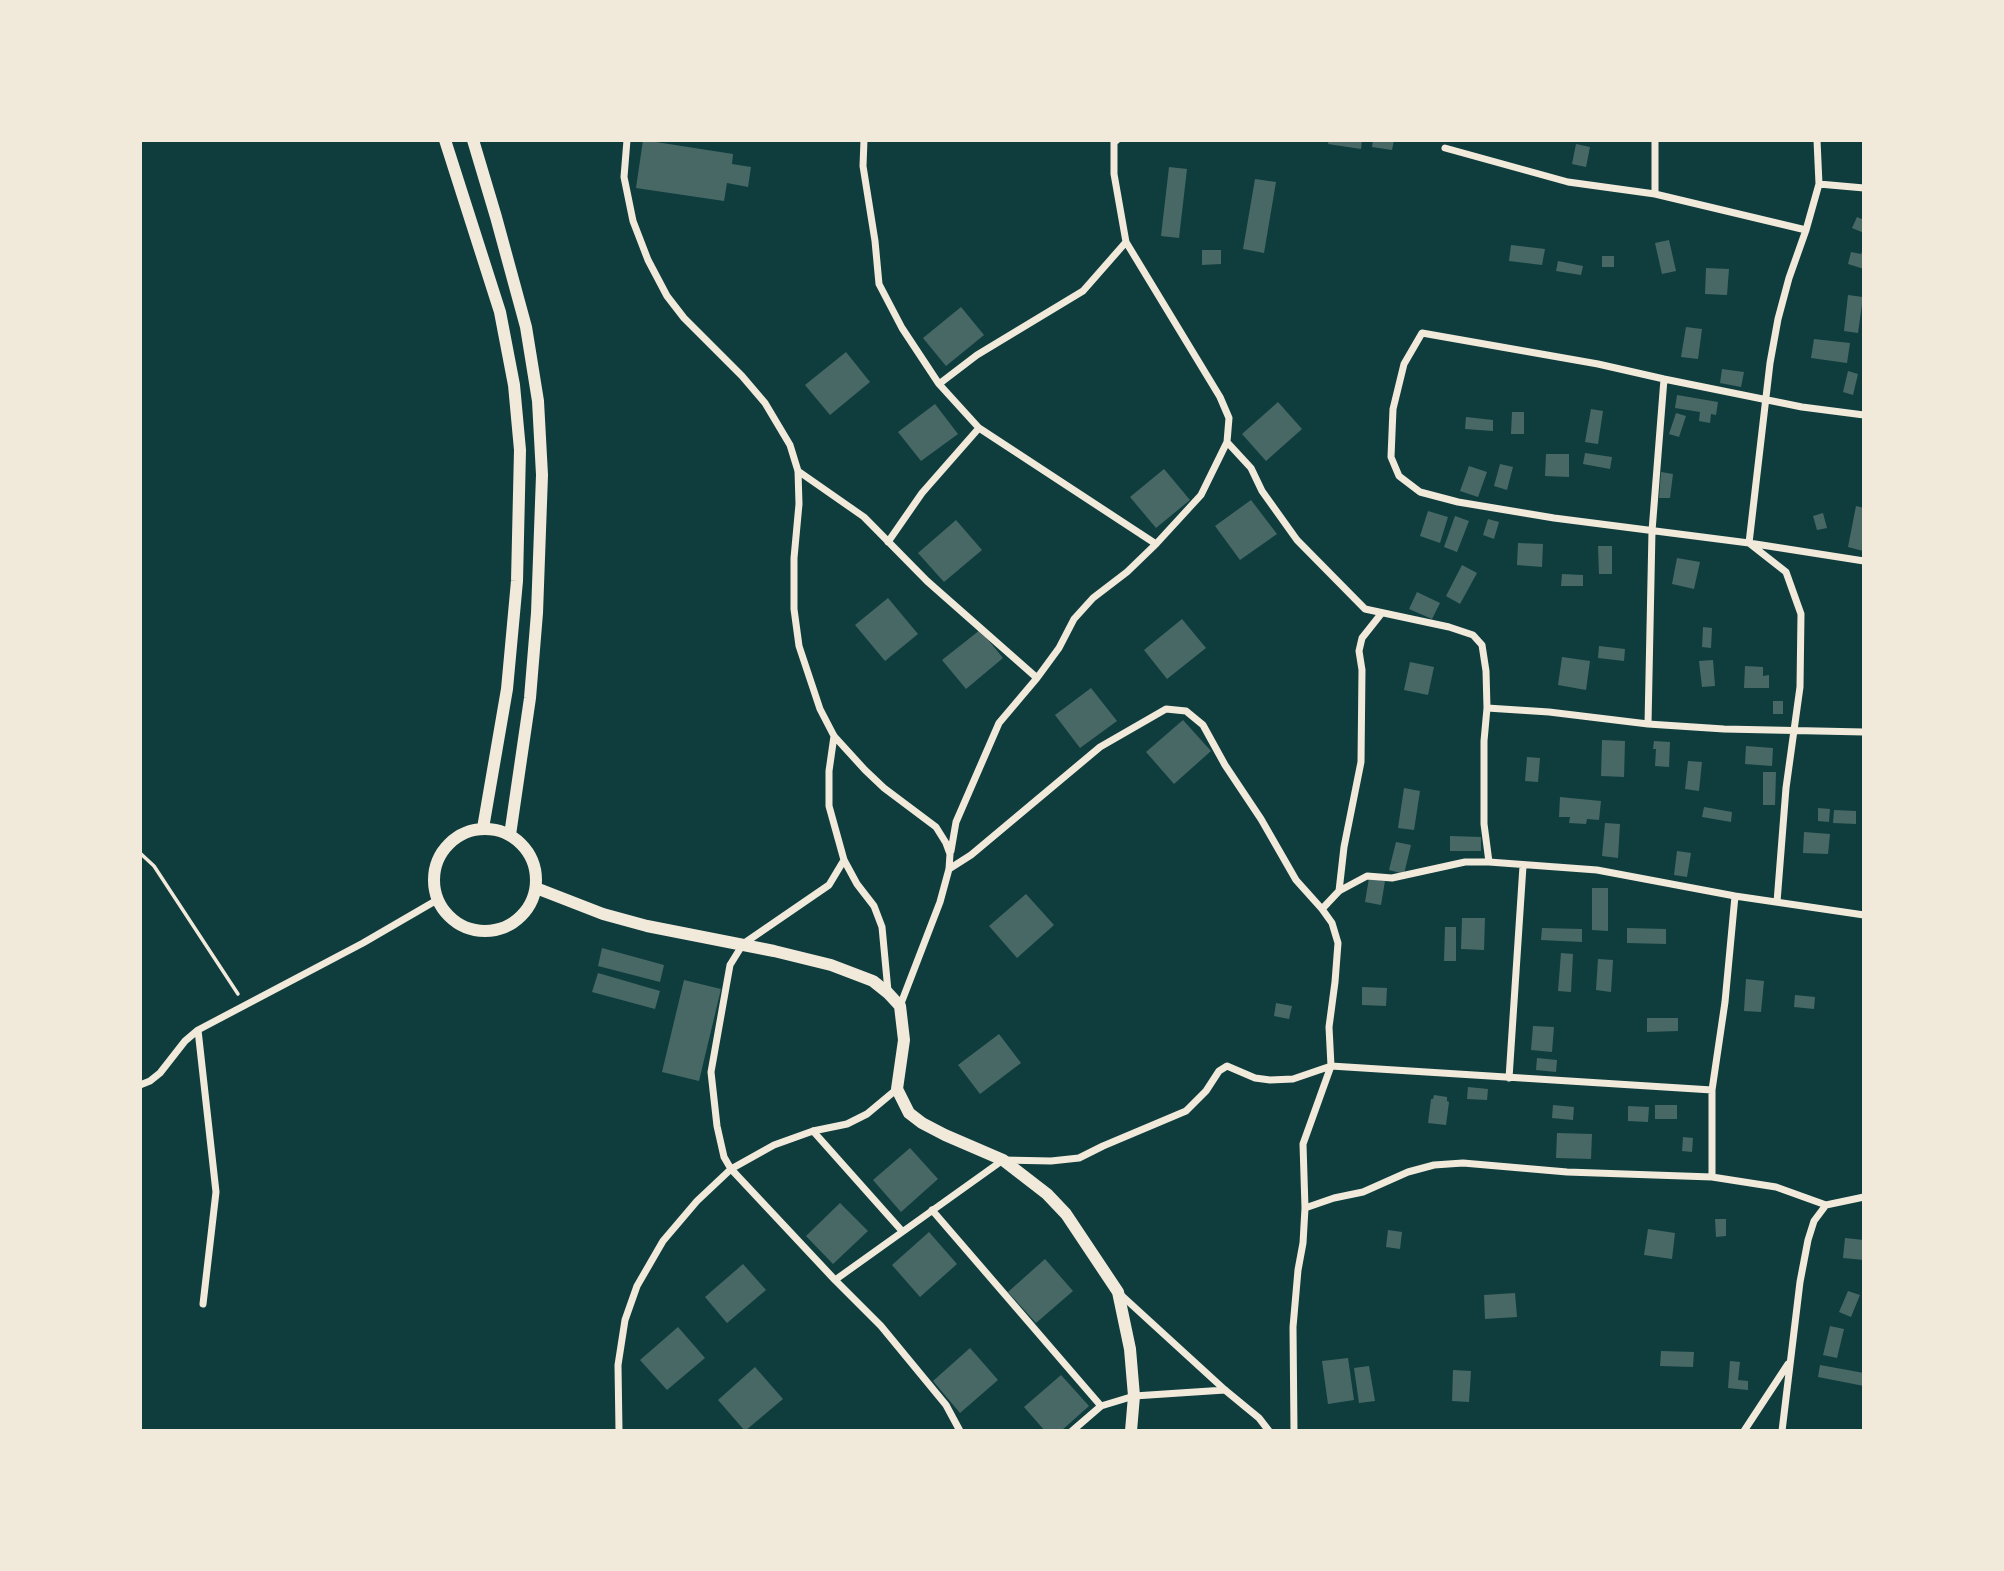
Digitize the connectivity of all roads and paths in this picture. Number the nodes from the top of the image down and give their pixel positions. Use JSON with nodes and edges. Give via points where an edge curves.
{"nodes":[{"id":1,"x":445,"y":140,"type":"edge"},
{"id":2,"x":473,"y":140,"type":"edge"},
{"id":3,"x":626,"y":140,"type":"edge"},
{"id":4,"x":864,"y":140,"type":"edge"},
{"id":5,"x":1117,"y":140,"type":"edge"},
{"id":6,"x":1655,"y":140,"type":"edge"},
{"id":7,"x":1816,"y":140,"type":"edge"},
{"id":8,"x":1445,"y":148,"type":"dead end"},
{"id":9,"x":1819,"y":184,"type":"junction"},
{"id":10,"x":1864,"y":188,"type":"edge"},
{"id":11,"x":1655,"y":194,"type":"junction"},
{"id":12,"x":1807,"y":230,"type":"junction"},
{"id":13,"x":1126,"y":242,"type":"junction"},
{"id":14,"x":1664,"y":380,"type":"junction"},
{"id":15,"x":939,"y":384,"type":"junction"},
{"id":16,"x":1765,"y":400,"type":"junction"},
{"id":17,"x":1864,"y":415,"type":"edge"},
{"id":18,"x":979,"y":428,"type":"junction"},
{"id":19,"x":1227,"y":442,"type":"junction"},
{"id":20,"x":798,"y":471,"type":"junction"},
{"id":21,"x":1652,"y":531,"type":"junction"},
{"id":22,"x":888,"y":542,"type":"junction"},
{"id":23,"x":1749,"y":543,"type":"junction"},
{"id":24,"x":1156,"y":544,"type":"junction"},
{"id":25,"x":1864,"y":561,"type":"edge"},
{"id":26,"x":1381,"y":614,"type":"junction"},
{"id":27,"x":1037,"y":678,"type":"junction"},
{"id":28,"x":1487,"y":708,"type":"junction"},
{"id":29,"x":1648,"y":724,"type":"junction"},
{"id":30,"x":1794,"y":729,"type":"junction"},
{"id":31,"x":1864,"y":732,"type":"edge"},
{"id":32,"x":834,"y":736,"type":"junction"},
{"id":33,"x":483,"y":828,"type":"junction"},
{"id":34,"x":510,"y":835,"type":"junction"},
{"id":35,"x":140,"y":853,"type":"edge"},
{"id":36,"x":950,"y":855,"type":"junction"},
{"id":37,"x":844,"y":860,"type":"junction"},
{"id":38,"x":1489,"y":862,"type":"junction"},
{"id":39,"x":1523,"y":866,"type":"junction"},
{"id":40,"x":949,"y":869,"type":"junction"},
{"id":41,"x":536,"y":888,"type":"junction"},
{"id":42,"x":1339,"y":891,"type":"junction"},
{"id":43,"x":1735,"y":896,"type":"junction"},
{"id":44,"x":437,"y":900,"type":"junction"},
{"id":45,"x":1777,"y":902,"type":"junction"},
{"id":46,"x":1322,"y":909,"type":"junction"},
{"id":47,"x":1864,"y":915,"type":"edge"},
{"id":48,"x":743,"y":944,"type":"junction"},
{"id":49,"x":888,"y":993,"type":"junction"},
{"id":50,"x":245,"y":1004,"type":"junction"},
{"id":51,"x":900,"y":1006,"type":"junction"},
{"id":52,"x":198,"y":1030,"type":"junction"},
{"id":53,"x":1331,"y":1066,"type":"junction"},
{"id":54,"x":1509,"y":1078,"type":"junction"},
{"id":55,"x":140,"y":1085,"type":"edge"},
{"id":56,"x":897,"y":1089,"type":"junction"},
{"id":57,"x":1712,"y":1090,"type":"junction"},
{"id":58,"x":813,"y":1131,"type":"junction"},
{"id":59,"x":1003,"y":1160,"type":"junction"},
{"id":60,"x":731,"y":1169,"type":"junction"},
{"id":61,"x":1712,"y":1177,"type":"junction"},
{"id":62,"x":1864,"y":1197,"type":"edge"},
{"id":63,"x":1826,"y":1205,"type":"junction"},
{"id":64,"x":1305,"y":1208,"type":"junction"},
{"id":65,"x":932,"y":1210,"type":"junction"},
{"id":66,"x":902,"y":1231,"type":"junction"},
{"id":67,"x":835,"y":1280,"type":"junction"},
{"id":68,"x":1118,"y":1292,"type":"junction"},
{"id":69,"x":203,"y":1304,"type":"dead end"},
{"id":70,"x":1790,"y":1361,"type":"junction"},
{"id":71,"x":1225,"y":1390,"type":"junction"},
{"id":72,"x":1134,"y":1396,"type":"junction"},
{"id":73,"x":1101,"y":1406,"type":"junction"},
{"id":74,"x":620,"y":1431,"type":"edge"},
{"id":75,"x":960,"y":1431,"type":"edge"},
{"id":76,"x":1072,"y":1431,"type":"edge"},
{"id":77,"x":1131,"y":1431,"type":"edge"},
{"id":78,"x":1269,"y":1431,"type":"edge"},
{"id":79,"x":1294,"y":1431,"type":"edge"},
{"id":80,"x":1744,"y":1431,"type":"edge"},
{"id":81,"x":1782,"y":1431,"type":"edge"}],
"edges":[{"from":1,"to":33,"type":"street","via":[[500,312],[520,450],[517,580],[508,689]]},
{"from":2,"to":34,"type":"street","via":[[526,327],[538,401],[542,475],[530,698]]},
{"from":3,"to":20,"type":"street","via":[[624,177],[633,221],[648,260],[684,318],[765,403],[790,445]]},
{"from":4,"to":15,"type":"street","via":[[863,166],[879,284]]},
{"from":5,"to":13,"type":"street","via":[[1114,174]]},
{"from":6,"to":11,"type":"street"},
{"from":7,"to":9,"type":"street"},
{"from":8,"to":11,"type":"street","via":[[1568,182]]},
{"from":9,"to":10,"type":"street"},
{"from":9,"to":12,"type":"street"},
{"from":11,"to":12,"type":"street"},
{"from":12,"to":16,"type":"street","via":[[1778,319]]},
{"from":13,"to":15,"type":"street","via":[[1083,291],[977,355]]},
{"from":13,"to":19,"type":"street","via":[[1220,397],[1228,418]]},
{"from":14,"to":16,"type":"street"},
{"from":14,"to":21,"type":"street"},
{"from":14,"to":21,"type":"street","via":[[1422,333],[1404,364],[1393,409],[1391,457],[1399,476],[1420,492],[1458,502]]},
{"from":15,"to":18,"type":"street"},
{"from":16,"to":17,"type":"street"},
{"from":16,"to":23,"type":"street"},
{"from":18,"to":22,"type":"street","via":[[922,493]]},
{"from":18,"to":24,"type":"street"},
{"from":19,"to":24,"type":"street","via":[[1201,495]]},
{"from":19,"to":26,"type":"street","via":[[1251,468],[1297,540],[1365,609]]},
{"from":20,"to":22,"type":"street","via":[[864,517]]},
{"from":20,"to":32,"type":"street","via":[[794,609],[799,646]]},
{"from":21,"to":23,"type":"street"},
{"from":21,"to":29,"type":"street"},
{"from":22,"to":27,"type":"street"},
{"from":23,"to":25,"type":"street"},
{"from":23,"to":30,"type":"street","via":[[1786,572],[1801,614]]},
{"from":24,"to":27,"type":"street","via":[[1093,597]]},
{"from":26,"to":28,"type":"street","via":[[1473,635],[1482,645]]},
{"from":26,"to":42,"type":"street","via":[[1362,638],[1359,650],[1361,762]]},
{"from":27,"to":36,"type":"street","via":[[999,723],[956,822]]},
{"from":28,"to":29,"type":"street"},
{"from":28,"to":38,"type":"street","via":[[1485,824]]},
{"from":29,"to":30,"type":"street"},
{"from":30,"to":31,"type":"street"},
{"from":30,"to":45,"type":"street"},
{"from":32,"to":36,"type":"street","via":[[884,788],[936,827]]},
{"from":32,"to":37,"type":"street","via":[[829,807]]},
{"from":33,"to":34,"type":"street"},
{"from":33,"to":44,"type":"street","via":[[452,839],[441,852],[434,867]]},
{"from":34,"to":41,"type":"street","via":[[527,850],[535,868]]},
{"from":35,"to":50,"type":"path","via":[[154,866]]},
{"from":36,"to":40,"type":"street"},
{"from":37,"to":48,"type":"street","via":[[824,890]]},
{"from":37,"to":49,"type":"street","via":[[882,927]]},
{"from":38,"to":39,"type":"street"},
{"from":38,"to":42,"type":"street","via":[[1465,862],[1392,878],[1367,876]]},
{"from":39,"to":43,"type":"street","via":[[1597,870]]},
{"from":39,"to":54,"type":"street"},
{"from":40,"to":46,"type":"street","via":[[1100,747],[1166,709],[1186,711],[1203,725],[1296,880]]},
{"from":40,"to":51,"type":"street"},
{"from":41,"to":44,"type":"street","via":[[531,905],[518,920],[482,932],[463,927]]},
{"from":41,"to":48,"type":"street","via":[[636,923]]},
{"from":42,"to":46,"type":"street"},
{"from":43,"to":45,"type":"street"},
{"from":43,"to":57,"type":"street"},
{"from":44,"to":50,"type":"street"},
{"from":45,"to":47,"type":"street"},
{"from":46,"to":53,"type":"street","via":[[1338,943],[1329,1027]]},
{"from":48,"to":49,"type":"street","via":[[831,965],[873,981]]},
{"from":48,"to":60,"type":"street","via":[[730,965],[711,1072],[717,1126]]},
{"from":49,"to":51,"type":"street"},
{"from":50,"to":52,"type":"street"},
{"from":51,"to":56,"type":"street","via":[[904,1040]]},
{"from":52,"to":55,"type":"street","via":[[160,1073]]},
{"from":52,"to":69,"type":"street","via":[[216,1192]]},
{"from":53,"to":54,"type":"street"},
{"from":53,"to":59,"type":"street","via":[[1293,1079],[1270,1080],[1227,1066],[1186,1111],[1079,1158]]},
{"from":53,"to":64,"type":"street","via":[[1303,1144]]},
{"from":54,"to":57,"type":"street"},
{"from":56,"to":58,"type":"street","via":[[867,1114],[847,1124]]},
{"from":56,"to":59,"type":"street","via":[[909,1113],[922,1123]]},
{"from":57,"to":61,"type":"street"},
{"from":58,"to":60,"type":"street","via":[[774,1145]]},
{"from":58,"to":66,"type":"street"},
{"from":59,"to":65,"type":"street"},
{"from":59,"to":68,"type":"street","via":[[1066,1214]]},
{"from":60,"to":67,"type":"street"},
{"from":60,"to":74,"type":"street","via":[[663,1241],[637,1286],[625,1320],[618,1365]]},
{"from":61,"to":63,"type":"street","via":[[1776,1187]]},
{"from":61,"to":64,"type":"street","via":[[1434,1165]]},
{"from":62,"to":63,"type":"street"},
{"from":63,"to":70,"type":"street","via":[[1808,1240]]},
{"from":64,"to":79,"type":"street","via":[[1293,1327]]},
{"from":65,"to":66,"type":"street"},
{"from":65,"to":73,"type":"street"},
{"from":66,"to":67,"type":"street"},
{"from":67,"to":75,"type":"street","via":[[905,1354],[946,1405]]},
{"from":68,"to":71,"type":"street"},
{"from":68,"to":72,"type":"street"},
{"from":70,"to":80,"type":"street"},
{"from":70,"to":81,"type":"street"},
{"from":71,"to":72,"type":"street"},
{"from":71,"to":78,"type":"street"},
{"from":72,"to":73,"type":"street"},
{"from":72,"to":77,"type":"street"},
{"from":73,"to":76,"type":"street"}]}
